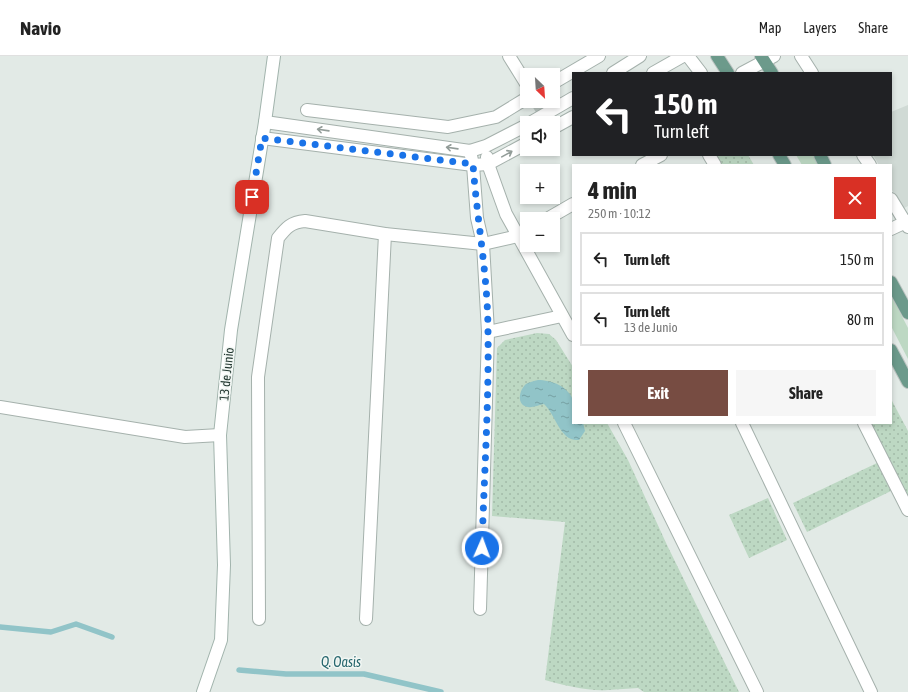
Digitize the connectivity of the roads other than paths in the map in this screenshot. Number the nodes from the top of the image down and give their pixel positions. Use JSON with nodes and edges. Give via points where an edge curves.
{"nodes":[{"id":1,"x":274,"y":56,"type":"edge"},
{"id":2,"x":509,"y":56,"type":"edge"},
{"id":3,"x":599,"y":56,"type":"edge"},
{"id":4,"x":640,"y":56,"type":"edge"},
{"id":5,"x":683,"y":56,"type":"edge"},
{"id":6,"x":688,"y":56,"type":"edge"},
{"id":7,"x":717,"y":56,"type":"edge"},
{"id":8,"x":801,"y":56,"type":"edge"},
{"id":9,"x":766,"y":58,"type":"edge"},
{"id":10,"x":615,"y":72,"type":"edge"},
{"id":11,"x":655,"y":72,"type":"edge"},
{"id":12,"x":699,"y":72,"type":"edge"},
{"id":13,"x":727,"y":72,"type":"edge"},
{"id":14,"x":744,"y":72,"type":"edge"},
{"id":15,"x":772,"y":72,"type":"edge"},
{"id":16,"x":811,"y":72,"type":"edge"},
{"id":17,"x":520,"y":74,"type":"edge"},
{"id":18,"x":560,"y":79,"type":"edge"},
{"id":19,"x":572,"y":98,"type":"edge"},
{"id":20,"x":520,"y":102,"type":"edge"},
{"id":21,"x":560,"y":102,"type":"edge"},
{"id":22,"x":307,"y":110,"type":"dead end"},
{"id":23,"x":572,"y":118,"type":"edge"},
{"id":24,"x":265,"y":122,"type":"junction"},
{"id":25,"x":560,"y":124,"type":"edge"},
{"id":26,"x":520,"y":129,"type":"edge"},
{"id":27,"x":262,"y":138,"type":"junction"},
{"id":28,"x":486,"y":146,"type":"junction"},
{"id":29,"x":520,"y":147,"type":"edge"},
{"id":30,"x":470,"y":151,"type":"junction"},
{"id":31,"x":659,"y":156,"type":"edge"},
{"id":32,"x":473,"y":164,"type":"junction"},
{"id":33,"x":488,"y":164,"type":"junction"},
{"id":34,"x":644,"y":164,"type":"edge"},
{"id":35,"x":892,"y":200,"type":"edge"},
{"id":36,"x":572,"y":205,"type":"edge"},
{"id":37,"x":559,"y":212,"type":"edge"},
{"id":38,"x":907,"y":223,"type":"edge"},
{"id":39,"x":892,"y":228,"type":"edge"},
{"id":40,"x":520,"y":231,"type":"edge"},
{"id":41,"x":385,"y":234,"type":"junction"},
{"id":42,"x":520,"y":234,"type":"edge"},
{"id":43,"x":483,"y":244,"type":"junction"},
{"id":44,"x":531,"y":252,"type":"edge"},
{"id":45,"x":892,"y":284,"type":"edge"},
{"id":46,"x":908,"y":313,"type":"edge"},
{"id":47,"x":562,"y":316,"type":"junction"},
{"id":48,"x":488,"y":332,"type":"junction"},
{"id":49,"x":572,"y":333,"type":"edge"},
{"id":50,"x":892,"y":352,"type":"edge"},
{"id":51,"x":908,"y":382,"type":"edge"},
{"id":52,"x":0,"y":407,"type":"edge"},
{"id":53,"x":624,"y":424,"type":"edge"},
{"id":54,"x":742,"y":424,"type":"edge"},
{"id":55,"x":865,"y":424,"type":"edge"},
{"id":56,"x":220,"y":435,"type":"junction"},
{"id":57,"x":908,"y":510,"type":"edge"},
{"id":58,"x":480,"y":609,"type":"dead end"},
{"id":59,"x":259,"y":619,"type":"dead end"},
{"id":60,"x":366,"y":619,"type":"dead end"},
{"id":61,"x":203,"y":692,"type":"edge"},
{"id":62,"x":757,"y":692,"type":"edge"},
{"id":63,"x":871,"y":692,"type":"edge"}],
"edges":[{"from":1,"to":24,"type":"street","name":"13 de Junio"},
{"from":2,"to":17,"type":"street"},
{"from":3,"to":18,"type":"street"},
{"from":4,"to":10,"type":"street"},
{"from":5,"to":11,"type":"street"},
{"from":6,"to":12,"type":"street"},
{"from":7,"to":13,"type":"main road"},
{"from":8,"to":16,"type":"street"},
{"from":9,"to":14,"type":"street"},
{"from":9,"to":15,"type":"main road"},
{"from":19,"to":21,"type":"street"},
{"from":20,"to":22,"type":"street","via":[[496,117],[448,127]]},
{"from":23,"to":25,"type":"street"},
{"from":24,"to":27,"type":"street","name":"13 de Junio"},
{"from":30,"to":24,"type":"street","one_way":true},
{"from":26,"to":28,"type":"street"},
{"from":27,"to":32,"type":"street"},
{"from":27,"to":56,"type":"street","name":"13 de Junio","via":[[231,330]]},
{"from":28,"to":30,"type":"street"},
{"from":28,"to":33,"type":"street"},
{"from":33,"to":29,"type":"street","one_way":true},
{"from":30,"to":32,"type":"street"},
{"from":31,"to":34,"type":"street"},
{"from":32,"to":33,"type":"street"},
{"from":32,"to":43,"type":"street","via":[[477,218]]},
{"from":33,"to":40,"type":"street","via":[[506,214]]},
{"from":35,"to":38,"type":"street"},
{"from":36,"to":37,"type":"street"},
{"from":38,"to":39,"type":"street"},
{"from":41,"to":43,"type":"street"},
{"from":41,"to":59,"type":"street","via":[[304,221],[295,222],[278,238],[258,377]]},
{"from":41,"to":60,"type":"street"},
{"from":42,"to":43,"type":"street"},
{"from":43,"to":48,"type":"street"},
{"from":44,"to":47,"type":"street"},
{"from":45,"to":46,"type":"main road"},
{"from":47,"to":48,"type":"street"},
{"from":47,"to":49,"type":"street"},
{"from":48,"to":58,"type":"street"},
{"from":50,"to":51,"type":"main road"},
{"from":52,"to":56,"type":"street","via":[[184,437]]},
{"from":53,"to":62,"type":"street"},
{"from":54,"to":63,"type":"street"},
{"from":55,"to":57,"type":"street"},
{"from":56,"to":61,"type":"street","name":"13 de Junio","via":[[224,565],[221,640]]}]}
